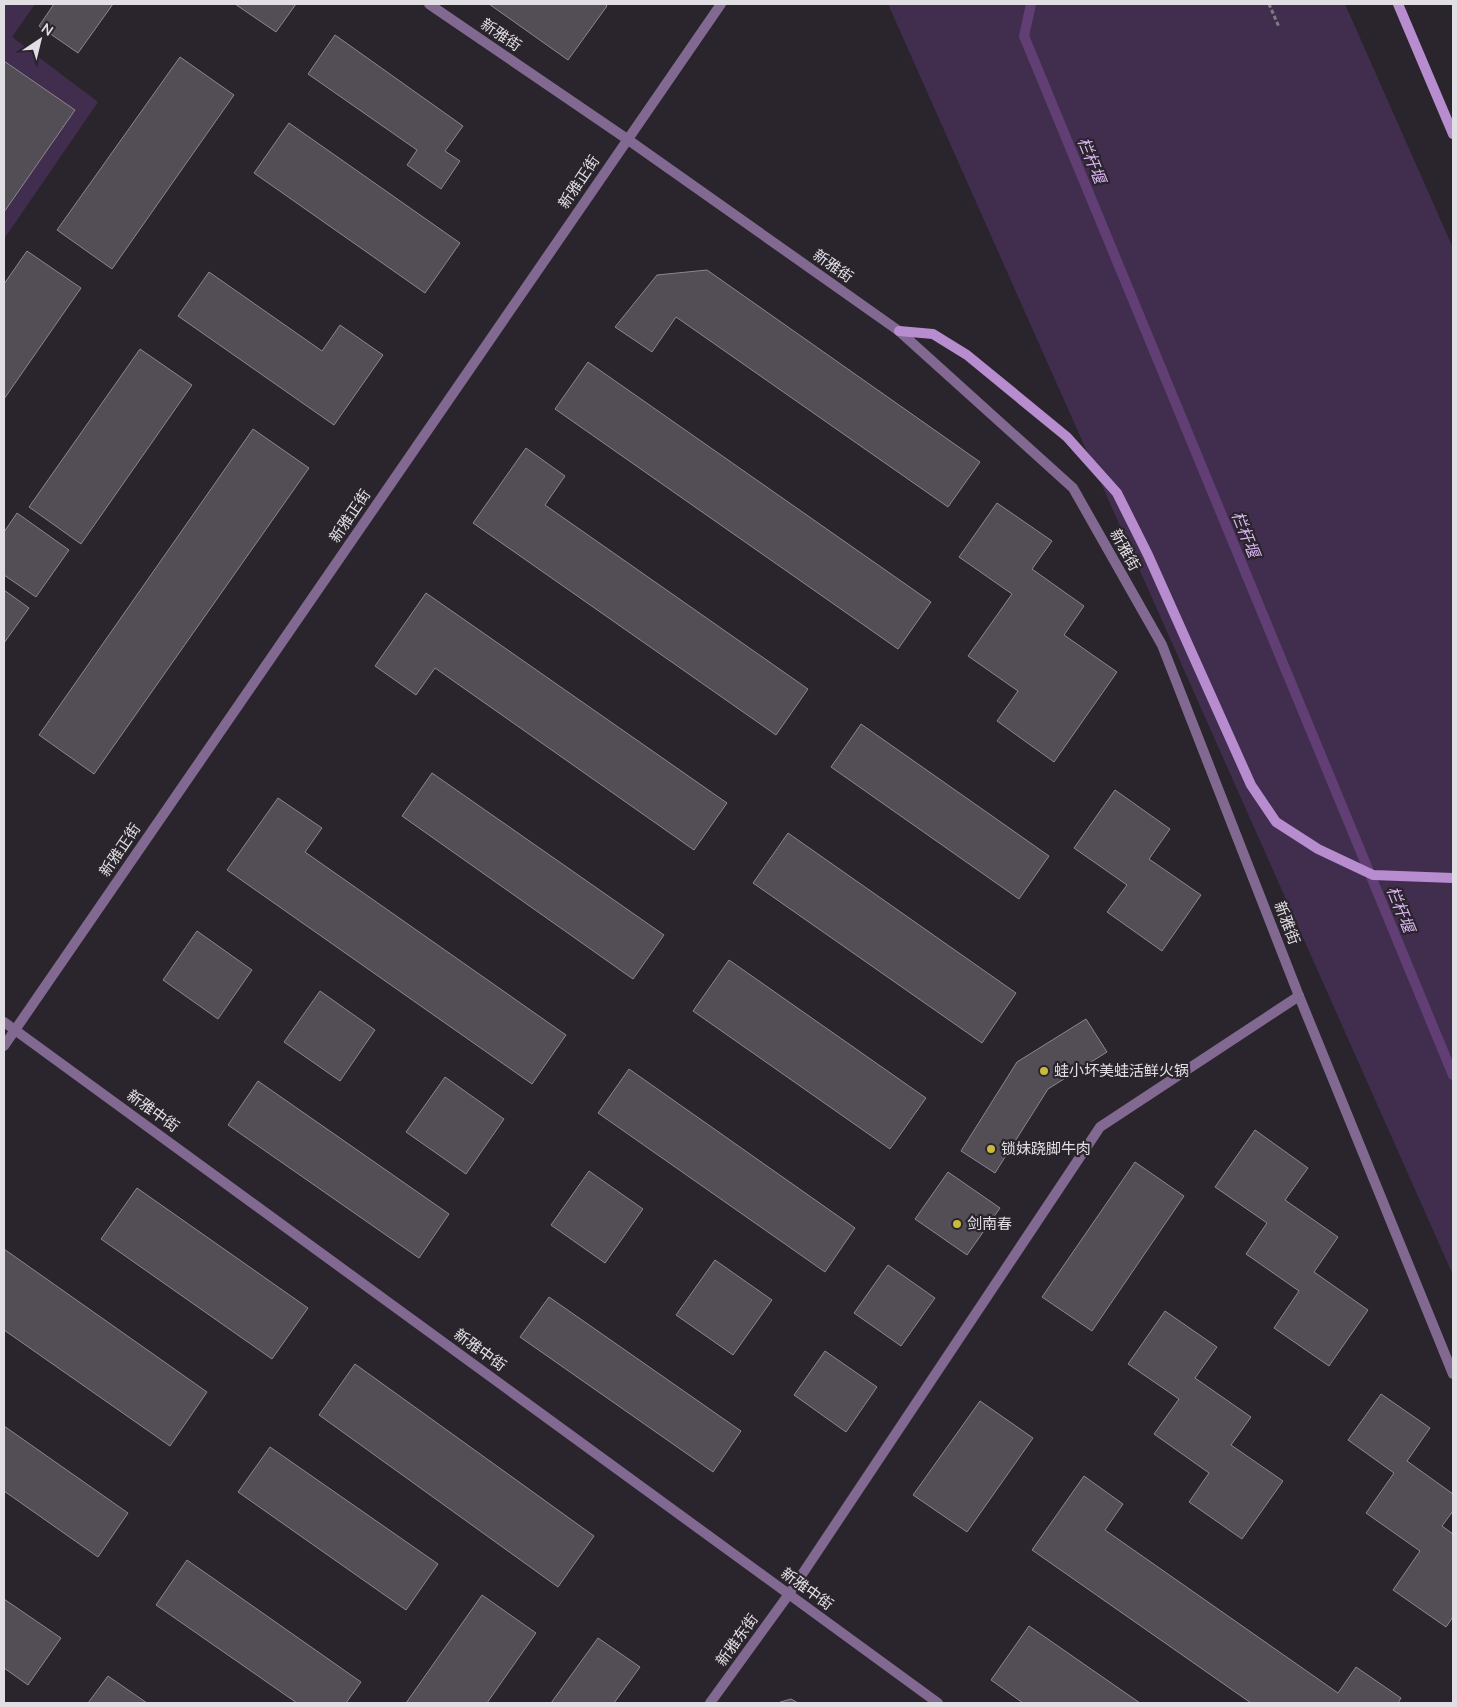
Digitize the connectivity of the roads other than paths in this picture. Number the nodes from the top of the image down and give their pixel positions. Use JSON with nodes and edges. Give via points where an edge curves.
{"nodes":[{"id":1,"x":429,"y":4,"type":"edge"},
{"id":2,"x":721,"y":4,"type":"edge"},
{"id":3,"x":1398,"y":4,"type":"edge"},
{"id":4,"x":1453,"y":134,"type":"edge"},
{"id":5,"x":627,"y":139,"type":"junction"},
{"id":6,"x":899,"y":331,"type":"junction"},
{"id":7,"x":1453,"y":878,"type":"edge"},
{"id":8,"x":1299,"y":996,"type":"junction"},
{"id":9,"x":4,"y":1022,"type":"edge"},
{"id":10,"x":15,"y":1030,"type":"junction"},
{"id":11,"x":4,"y":1046,"type":"edge"},
{"id":12,"x":1453,"y":1374,"type":"edge"},
{"id":13,"x":789,"y":1594,"type":"junction"},
{"id":14,"x":710,"y":1703,"type":"edge"},
{"id":15,"x":938,"y":1703,"type":"edge"}],
"edges":[{"from":1,"to":5,"type":"street","name":"新雅街"},
{"from":2,"to":5,"type":"street","name":"新雅正街"},
{"from":3,"to":4,"type":"street"},
{"from":5,"to":6,"type":"street","name":"新雅街"},
{"from":5,"to":10,"type":"street","name":"新雅正街"},
{"from":6,"to":7,"type":"street","via":[[933,334],[967,354],[1067,437],[1118,493],[1251,785],[1276,822],[1318,849],[1373,875]]},
{"from":6,"to":8,"type":"street","name":"新雅街","via":[[1073,488],[1162,645]]},
{"from":8,"to":12,"type":"street","name":"新雅街"},
{"from":8,"to":13,"type":"street","name":"新雅东街","via":[[1100,1127]]},
{"from":9,"to":10,"type":"street","name":"新雅中街"},
{"from":10,"to":11,"type":"street","name":"新雅正街"},
{"from":10,"to":13,"type":"street","name":"新雅中街"},
{"from":13,"to":14,"type":"street","name":"新雅东街"},
{"from":13,"to":15,"type":"street","name":"新雅中街"}]}
